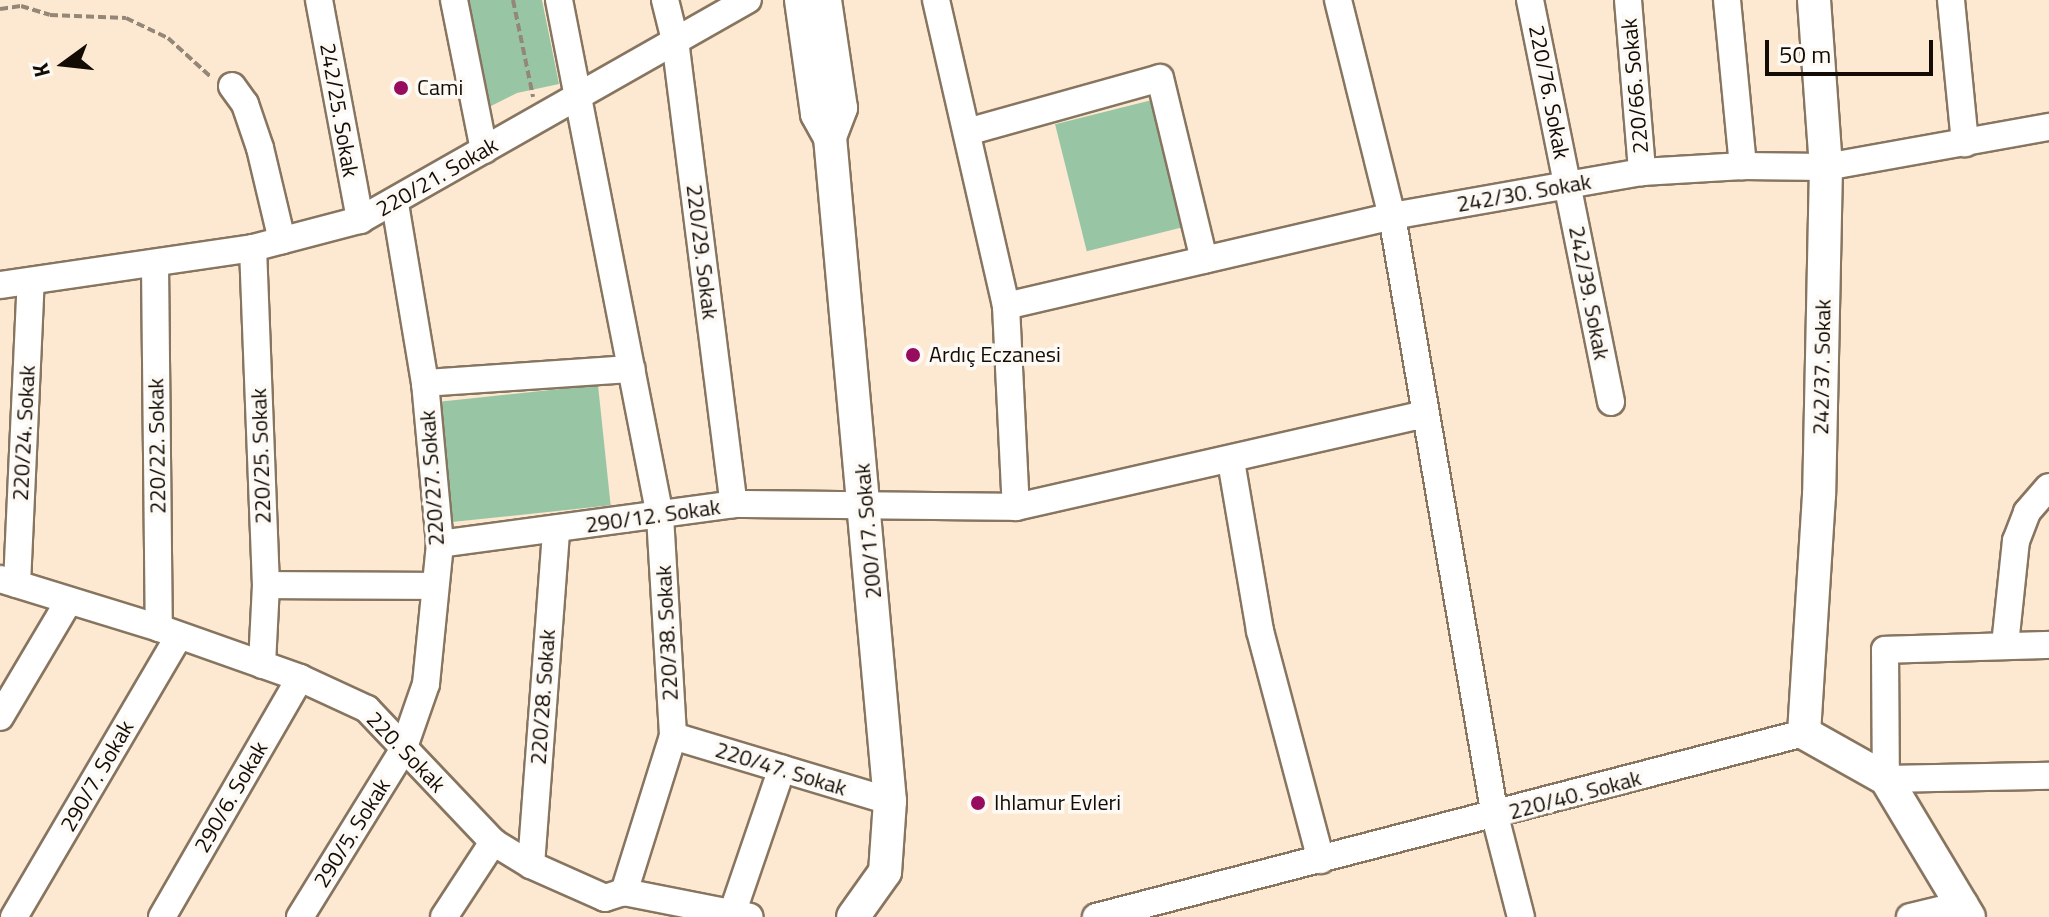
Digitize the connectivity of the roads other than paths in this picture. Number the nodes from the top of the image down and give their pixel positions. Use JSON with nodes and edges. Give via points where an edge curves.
{"nodes":[{"id":1,"x":319,"y":0,"type":"edge"},
{"id":2,"x":454,"y":0,"type":"edge"},
{"id":3,"x":559,"y":0,"type":"edge"},
{"id":4,"x":665,"y":0,"type":"edge"},
{"id":5,"x":748,"y":0,"type":"edge"},
{"id":6,"x":801,"y":0,"type":"edge"},
{"id":7,"x":825,"y":0,"type":"edge"},
{"id":8,"x":936,"y":0,"type":"edge"},
{"id":9,"x":1338,"y":0,"type":"edge"},
{"id":10,"x":1530,"y":0,"type":"edge"},
{"id":11,"x":1628,"y":0,"type":"edge"},
{"id":12,"x":1727,"y":0,"type":"edge"},
{"id":13,"x":1814,"y":0,"type":"edge"},
{"id":14,"x":1951,"y":0,"type":"edge"},
{"id":15,"x":675,"y":40,"type":"junction"},
{"id":16,"x":232,"y":86,"type":"road end"},
{"id":17,"x":580,"y":95,"type":"junction"},
{"id":18,"x":2049,"y":127,"type":"edge"},
{"id":19,"x":967,"y":132,"type":"junction"},
{"id":20,"x":830,"y":137,"type":"junction"},
{"id":21,"x":1965,"y":143,"type":"junction"},
{"id":22,"x":484,"y":150,"type":"junction"},
{"id":23,"x":1743,"y":166,"type":"junction"},
{"id":24,"x":1826,"y":167,"type":"junction"},
{"id":25,"x":1642,"y":172,"type":"junction"},
{"id":26,"x":1567,"y":185,"type":"junction"},
{"id":27,"x":395,"y":204,"type":"junction"},
{"id":28,"x":1392,"y":216,"type":"junction"},
{"id":29,"x":360,"y":220,"type":"junction"},
{"id":30,"x":282,"y":240,"type":"junction"},
{"id":31,"x":253,"y":248,"type":"junction"},
{"id":32,"x":1204,"y":260,"type":"junction"},
{"id":33,"x":155,"y":264,"type":"junction"},
{"id":34,"x":31,"y":281,"type":"junction"},
{"id":35,"x":0,"y":285,"type":"edge"},
{"id":36,"x":1006,"y":306,"type":"junction"},
{"id":37,"x":632,"y":369,"type":"junction"},
{"id":38,"x":425,"y":383,"type":"junction"},
{"id":39,"x":1611,"y":402,"type":"dead end"},
{"id":40,"x":1424,"y":414,"type":"junction"},
{"id":41,"x":1231,"y":461,"type":"junction"},
{"id":42,"x":2049,"y":487,"type":"edge"},
{"id":43,"x":867,"y":503,"type":"junction"},
{"id":44,"x":734,"y":504,"type":"junction"},
{"id":45,"x":1016,"y":507,"type":"junction"},
{"id":46,"x":660,"y":516,"type":"junction"},
{"id":47,"x":556,"y":529,"type":"junction"},
{"id":48,"x":440,"y":544,"type":"junction"},
{"id":49,"x":9,"y":582,"type":"edge"},
{"id":50,"x":266,"y":585,"type":"junction"},
{"id":51,"x":435,"y":586,"type":"junction"},
{"id":52,"x":69,"y":601,"type":"junction"},
{"id":53,"x":169,"y":632,"type":"junction"},
{"id":54,"x":2005,"y":645,"type":"junction"},
{"id":55,"x":2049,"y":645,"type":"edge"},
{"id":56,"x":262,"y":665,"type":"junction"},
{"id":57,"x":300,"y":678,"type":"junction"},
{"id":58,"x":0,"y":717,"type":"edge"},
{"id":59,"x":1804,"y":733,"type":"junction"},
{"id":60,"x":673,"y":736,"type":"junction"},
{"id":61,"x":403,"y":750,"type":"junction"},
{"id":62,"x":782,"y":768,"type":"junction"},
{"id":63,"x":2049,"y":776,"type":"edge"},
{"id":64,"x":1886,"y":779,"type":"junction"},
{"id":65,"x":890,"y":801,"type":"junction"},
{"id":66,"x":1495,"y":816,"type":"junction"},
{"id":67,"x":493,"y":842,"type":"junction"},
{"id":68,"x":1321,"y":860,"type":"junction"},
{"id":69,"x":531,"y":865,"type":"junction"},
{"id":70,"x":607,"y":902,"type":"edge"},
{"id":71,"x":1967,"y":910,"type":"edge"},
{"id":72,"x":739,"y":915,"type":"edge"},
{"id":73,"x":14,"y":917,"type":"edge"},
{"id":74,"x":162,"y":917,"type":"edge"},
{"id":75,"x":300,"y":917,"type":"edge"},
{"id":76,"x":444,"y":917,"type":"edge"},
{"id":77,"x":853,"y":917,"type":"edge"},
{"id":78,"x":1096,"y":917,"type":"edge"},
{"id":79,"x":1521,"y":917,"type":"edge"},
{"id":80,"x":1910,"y":917,"type":"edge"}],
"edges":[{"from":1,"to":29,"type":"street","name":"242/25. Sokak"},
{"from":2,"to":22,"type":"street"},
{"from":3,"to":17,"type":"street","name":"220/38. Sokak"},
{"from":4,"to":15,"type":"street","name":"220/29. Sokak"},
{"from":5,"to":15,"type":"street","name":"220/21. Sokak"},
{"from":6,"to":20,"type":"street","name":"200/17. Sokak","via":[[817,114]]},
{"from":7,"to":20,"type":"street","name":"200/17. Sokak","via":[[841,108]]},
{"from":8,"to":19,"type":"street"},
{"from":9,"to":28,"type":"street"},
{"from":10,"to":26,"type":"street","name":"220/76. Sokak"},
{"from":11,"to":25,"type":"street","name":"220/66. Sokak"},
{"from":12,"to":23,"type":"street"},
{"from":13,"to":24,"type":"street","name":"242/37. Sokak"},
{"from":14,"to":21,"type":"street"},
{"from":15,"to":17,"type":"street","name":"220/21. Sokak"},
{"from":15,"to":44,"type":"street","name":"220/29. Sokak"},
{"from":16,"to":30,"type":"street","via":[[245,104],[260,148]]},
{"from":17,"to":22,"type":"street","name":"220/21. Sokak"},
{"from":17,"to":37,"type":"street","name":"220/38. Sokak"},
{"from":18,"to":21,"type":"street","name":"242/30. Sokak"},
{"from":19,"to":32,"type":"street","via":[[1160,78]]},
{"from":19,"to":36,"type":"street"},
{"from":20,"to":43,"type":"street","name":"200/17. Sokak"},
{"from":21,"to":24,"type":"street","name":"242/30. Sokak"},
{"from":22,"to":27,"type":"street","name":"220/21. Sokak"},
{"from":23,"to":24,"type":"street","name":"242/30. Sokak"},
{"from":23,"to":25,"type":"street","name":"242/30. Sokak"},
{"from":24,"to":59,"type":"street","name":"242/37. Sokak","via":[[1819,495]]},
{"from":25,"to":26,"type":"street","name":"242/30. Sokak"},
{"from":26,"to":28,"type":"street","name":"242/30. Sokak"},
{"from":26,"to":39,"type":"street","name":"242/39. Sokak"},
{"from":27,"to":29,"type":"street","name":"220/21. Sokak"},
{"from":27,"to":38,"type":"street","name":"220/27. Sokak"},
{"from":28,"to":32,"type":"street","name":"242/30. Sokak"},
{"from":28,"to":40,"type":"street"},
{"from":29,"to":30,"type":"street","name":"220/21. Sokak"},
{"from":30,"to":31,"type":"street","name":"220/21. Sokak"},
{"from":31,"to":33,"type":"street","name":"220/21. Sokak"},
{"from":31,"to":50,"type":"street","name":"220/25. Sokak"},
{"from":32,"to":36,"type":"street","name":"242/30. Sokak"},
{"from":33,"to":34,"type":"street","name":"220/21. Sokak"},
{"from":33,"to":53,"type":"street","name":"220/22. Sokak"},
{"from":34,"to":35,"type":"street","name":"220/21. Sokak"},
{"from":34,"to":49,"type":"street","name":"220/24. Sokak"},
{"from":36,"to":45,"type":"street"},
{"from":37,"to":38,"type":"street"},
{"from":37,"to":46,"type":"street","name":"220/38. Sokak"},
{"from":38,"to":48,"type":"street","name":"220/27. Sokak"},
{"from":40,"to":41,"type":"street","name":"290/12. Sokak"},
{"from":40,"to":66,"type":"street"},
{"from":41,"to":45,"type":"street","name":"290/12. Sokak"},
{"from":41,"to":68,"type":"street","via":[[1260,631]]},
{"from":42,"to":54,"type":"street","via":[[2027,512],[2016,541]]},
{"from":43,"to":44,"type":"street","name":"290/12. Sokak"},
{"from":43,"to":45,"type":"street","name":"290/12. Sokak"},
{"from":43,"to":65,"type":"street","name":"200/17. Sokak"},
{"from":44,"to":46,"type":"street","name":"290/12. Sokak"},
{"from":46,"to":47,"type":"street","name":"290/12. Sokak"},
{"from":46,"to":60,"type":"street","name":"220/38. Sokak"},
{"from":47,"to":48,"type":"street","name":"290/12. Sokak"},
{"from":47,"to":69,"type":"street","name":"220/28. Sokak"},
{"from":48,"to":51,"type":"street","name":"220/27. Sokak"},
{"from":49,"to":52,"type":"street","name":"220. Sokak"},
{"from":50,"to":51,"type":"street"},
{"from":50,"to":56,"type":"street","name":"220/25. Sokak"},
{"from":51,"to":61,"type":"street","name":"220/27. Sokak","via":[[426,684]]},
{"from":52,"to":53,"type":"street","name":"220. Sokak"},
{"from":52,"to":58,"type":"street"},
{"from":53,"to":56,"type":"street","name":"220. Sokak"},
{"from":53,"to":73,"type":"street","name":"290/7. Sokak"},
{"from":54,"to":55,"type":"street"},
{"from":54,"to":64,"type":"street","via":[[1885,650]]},
{"from":56,"to":57,"type":"street","name":"220. Sokak"},
{"from":57,"to":61,"type":"street","name":"220. Sokak","via":[[367,709]]},
{"from":57,"to":74,"type":"street","name":"290/6. Sokak"},
{"from":59,"to":64,"type":"street"},
{"from":59,"to":66,"type":"street","name":"220/40. Sokak"},
{"from":60,"to":62,"type":"street","name":"220/47. Sokak"},
{"from":60,"to":70,"type":"street","name":"220/38. Sokak"},
{"from":61,"to":67,"type":"street","name":"220. Sokak"},
{"from":61,"to":75,"type":"street","name":"290/5. Sokak"},
{"from":62,"to":65,"type":"street","name":"220/47. Sokak"},
{"from":62,"to":72,"type":"street"},
{"from":63,"to":64,"type":"street"},
{"from":64,"to":71,"type":"street"},
{"from":65,"to":77,"type":"street","name":"200/17. Sokak","via":[[885,872]]},
{"from":66,"to":68,"type":"street","name":"220/40. Sokak"},
{"from":66,"to":79,"type":"street"},
{"from":67,"to":69,"type":"street","name":"220. Sokak"},
{"from":67,"to":76,"type":"street"},
{"from":68,"to":78,"type":"street","name":"220/40. Sokak"},
{"from":69,"to":70,"type":"street","name":"220. Sokak"},
{"from":70,"to":72,"type":"street","name":"220. Sokak"},
{"from":71,"to":80,"type":"street"}]}
